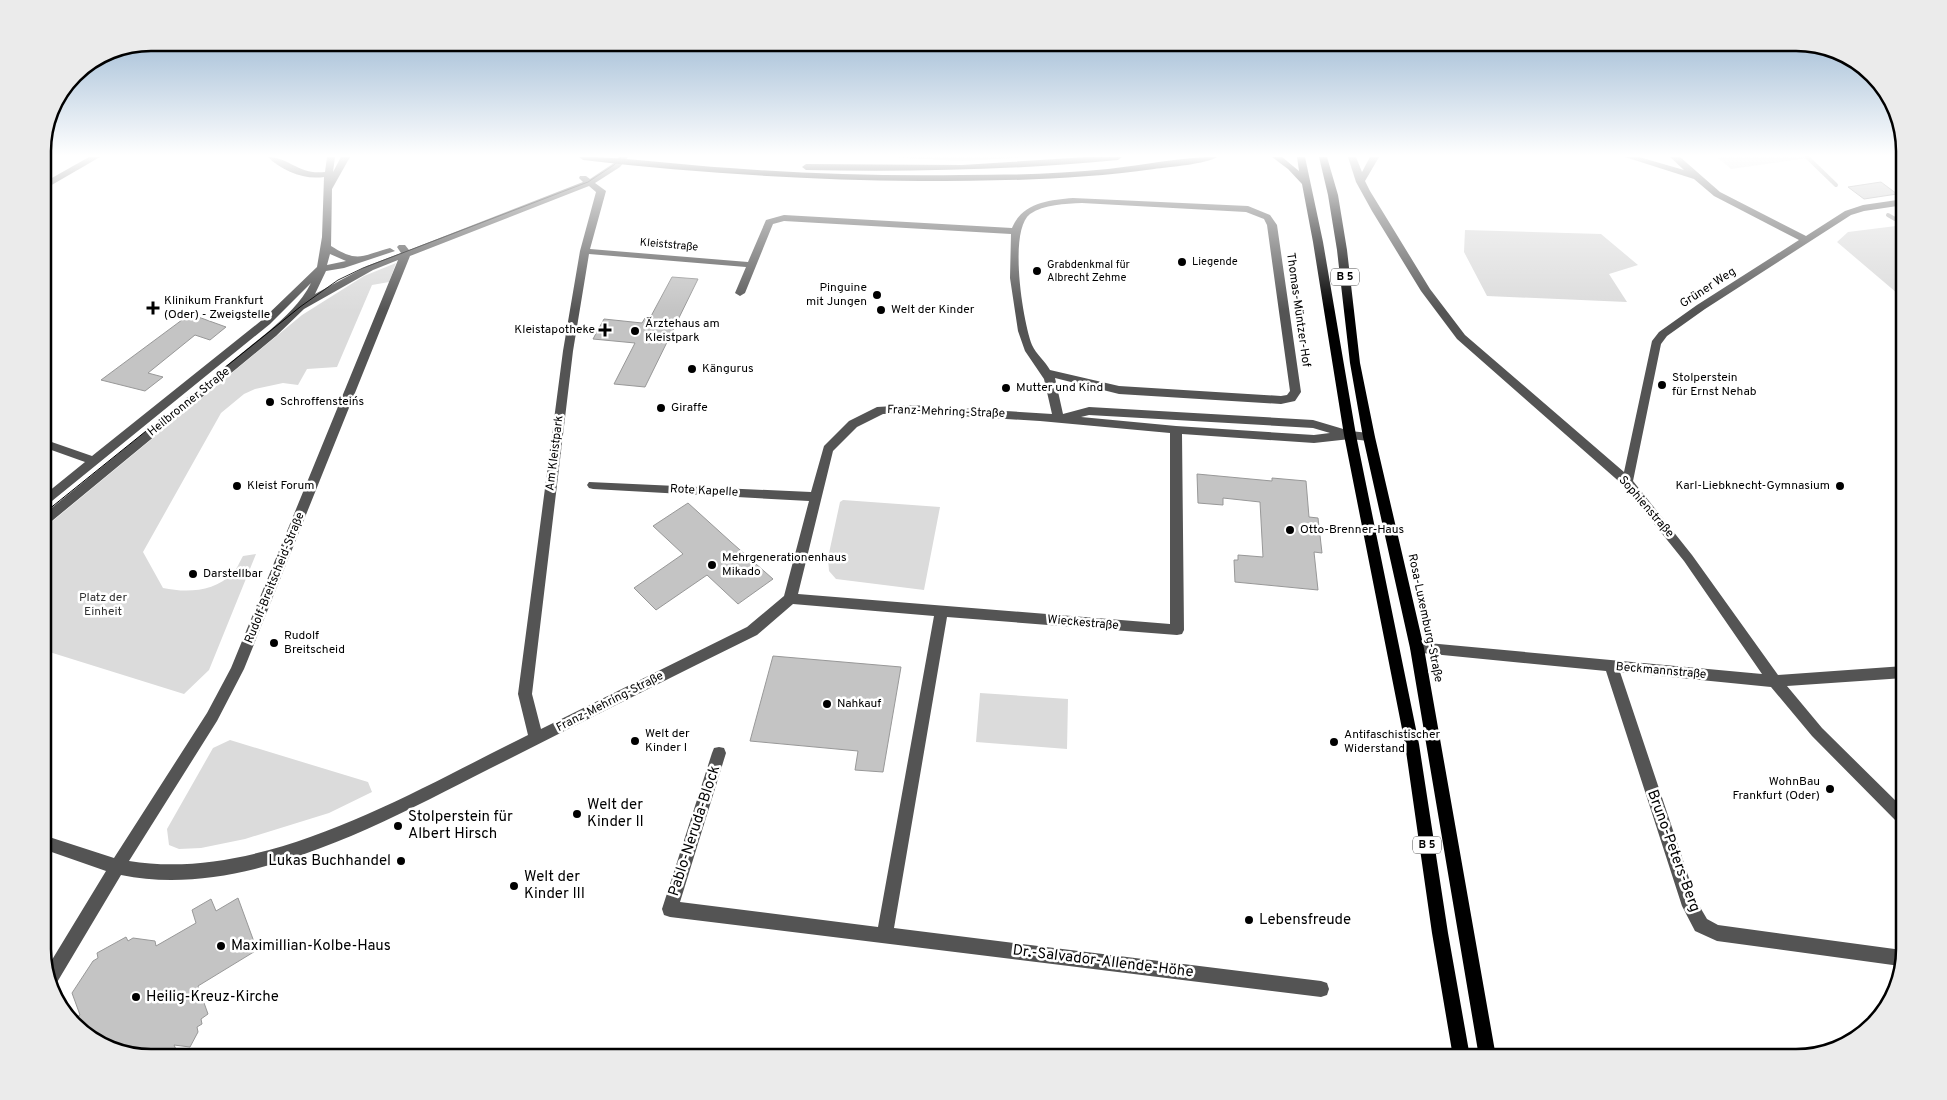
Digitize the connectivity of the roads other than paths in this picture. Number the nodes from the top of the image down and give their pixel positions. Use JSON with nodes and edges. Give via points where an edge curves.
{"nodes":[{"id":1,"x":329,"y":208,"type":"edge"},
{"id":2,"x":512,"y":208,"type":"edge"},
{"id":3,"x":596,"y":208,"type":"edge"},
{"id":4,"x":1037,"y":208,"type":"edge"},
{"id":5,"x":1217,"y":208,"type":"edge"},
{"id":6,"x":1312,"y":208,"type":"edge"},
{"id":7,"x":1335,"y":208,"type":"edge"},
{"id":8,"x":1376,"y":208,"type":"edge"},
{"id":9,"x":1745,"y":208,"type":"edge"},
{"id":10,"x":1862,"y":208,"type":"edge"},
{"id":11,"x":1015,"y":231,"type":"junction"},
{"id":12,"x":1805,"y":239,"type":"junction"},
{"id":13,"x":327,"y":248,"type":"junction"},
{"id":14,"x":404,"y":250,"type":"junction"},
{"id":15,"x":585,"y":251,"type":"junction"},
{"id":16,"x":357,"y":262,"type":"junction"},
{"id":17,"x":752,"y":265,"type":"junction"},
{"id":18,"x":321,"y":268,"type":"junction"},
{"id":19,"x":348,"y":279,"type":"junction"},
{"id":20,"x":740,"y":293,"type":"dead end"},
{"id":21,"x":289,"y":318,"type":"junction"},
{"id":22,"x":1047,"y":373,"type":"junction"},
{"id":23,"x":1058,"y":418,"type":"junction"},
{"id":24,"x":1176,"y":430,"type":"junction"},
{"id":25,"x":1350,"y":435,"type":"junction"},
{"id":26,"x":1369,"y":437,"type":"junction"},
{"id":27,"x":51,"y":446,"type":"edge"},
{"id":28,"x":94,"y":461,"type":"junction"},
{"id":29,"x":1627,"y":482,"type":"junction"},
{"id":30,"x":593,"y":485,"type":"dead end"},
{"id":31,"x":51,"y":496,"type":"edge"},
{"id":32,"x":814,"y":497,"type":"junction"},
{"id":33,"x":51,"y":515,"type":"edge"},
{"id":34,"x":790,"y":599,"type":"junction"},
{"id":35,"x":941,"y":611,"type":"junction"},
{"id":36,"x":1392,"y":633,"type":"junction"},
{"id":37,"x":1417,"y":648,"type":"junction"},
{"id":38,"x":1611,"y":667,"type":"junction"},
{"id":39,"x":1896,"y":673,"type":"edge"},
{"id":40,"x":1775,"y":681,"type":"junction"},
{"id":41,"x":536,"y":738,"type":"junction"},
{"id":42,"x":720,"y":753,"type":"dead end"},
{"id":43,"x":1896,"y":811,"type":"edge"},
{"id":44,"x":51,"y":845,"type":"edge"},
{"id":45,"x":118,"y":866,"type":"junction"},
{"id":46,"x":670,"y":908,"type":"joint"},
{"id":47,"x":885,"y":934,"type":"junction"},
{"id":48,"x":1895,"y":957,"type":"edge"},
{"id":49,"x":54,"y":971,"type":"edge"},
{"id":50,"x":1321,"y":989,"type":"dead end"},
{"id":51,"x":1460,"y":1049,"type":"edge"},
{"id":52,"x":1486,"y":1049,"type":"edge"}],
"edges":[{"from":1,"to":13,"type":"street","name":"Heilbronner Straße"},
{"from":2,"to":14,"type":"street"},
{"from":3,"to":15,"type":"street","name":"Am Kleistpark"},
{"from":4,"to":11,"type":"street","name":"Thomas-Müntzer-Hof","via":[[1020,218]]},
{"from":5,"to":22,"type":"street","name":"Thomas-Müntzer-Hof","via":[[1248,210],[1266,217],[1272,225],[1296,392],[1291,398],[1119,390]]},
{"from":6,"to":25,"type":"main road","number":"B 5"},
{"from":7,"to":26,"type":"main road","name":"Rosa-Luxemburg-Straße","number":"B 5","via":[[1355,363]]},
{"from":8,"to":29,"type":"street","name":"Sophienstraße","via":[[1425,289],[1461,337]]},
{"from":9,"to":12,"type":"street"},
{"from":10,"to":12,"type":"street","name":"Grüner Weg","via":[[1848,212]]},
{"from":11,"to":17,"type":"street","via":[[784,218],[769,222]]},
{"from":11,"to":22,"type":"street","via":[[1018,308],[1026,343],[1032,356]]},
{"from":12,"to":29,"type":"street","name":"Grüner Weg","via":[[1663,334],[1656,344]]},
{"from":13,"to":16,"type":"street"},
{"from":13,"to":18,"type":"street","name":"Heilbronner Straße"},
{"from":14,"to":16,"type":"street"},
{"from":14,"to":19,"type":"street"},
{"from":14,"to":45,"type":"street","name":"Rudolf-Breitscheid-Straße","via":[[237,669],[212,716]]},
{"from":15,"to":17,"type":"street","name":"Kleiststraße"},
{"from":15,"to":41,"type":"street","name":"Am Kleistpark","via":[[568,351],[524,694]]},
{"from":16,"to":18,"type":"street"},
{"from":17,"to":20,"type":"street"},
{"from":18,"to":19,"type":"street","via":[[323,276],[332,280]]},
{"from":18,"to":21,"type":"street","name":"Heilbronner Straße","via":[[309,296]]},
{"from":18,"to":28,"type":"street","name":"Heilbronner Straße","via":[[266,322]]},
{"from":19,"to":21,"type":"street"},
{"from":21,"to":33,"type":"street","name":"Heilbronner Straße"},
{"from":22,"to":23,"type":"street"},
{"from":23,"to":24,"type":"street","name":"Franz-Mehring-Straße"},
{"from":23,"to":25,"type":"street","name":"Franz-Mehring-Straße","via":[[1089,411],[1313,424]]},
{"from":23,"to":32,"type":"street","name":"Franz-Mehring-Straße","via":[[911,408],[881,410],[853,424],[828,449]]},
{"from":24,"to":25,"type":"street","name":"Franz-Mehring-Straße","via":[[1314,439]]},
{"from":24,"to":35,"type":"street","name":"Wieckestraße","via":[[1177,630]]},
{"from":25,"to":26,"type":"street","name":"Franz-Mehring-Straße"},
{"from":25,"to":36,"type":"main road","number":"B 5"},
{"from":26,"to":37,"type":"main road","name":"Rosa-Luxemburg-Straße","number":"B 5"},
{"from":27,"to":28,"type":"street"},
{"from":28,"to":31,"type":"street","name":"Heilbronner Straße"},
{"from":29,"to":40,"type":"street","name":"Sophienstraße","via":[[1688,558]]},
{"from":30,"to":32,"type":"street","name":"Rote Kapelle"},
{"from":32,"to":34,"type":"street","name":"Franz-Mehring-Straße"},
{"from":34,"to":35,"type":"street","name":"Wieckestraße"},
{"from":34,"to":41,"type":"street","name":"Franz-Mehring-Straße","via":[[752,631]]},
{"from":35,"to":47,"type":"street"},
{"from":36,"to":37,"type":"main road","via":[[1400,642]]},
{"from":36,"to":51,"type":"main road","number":"B 5"},
{"from":37,"to":38,"type":"street","name":"Beckmannstraße"},
{"from":37,"to":52,"type":"main road","name":"Rosa-Luxemburg-Straße","number":"B 5"},
{"from":38,"to":40,"type":"street","name":"Beckmannstraße"},
{"from":38,"to":48,"type":"street","name":"Bruno-Peters-Berg","via":[[1690,906],[1701,925],[1717,934]]},
{"from":39,"to":40,"type":"street","name":"Beckmannstraße"},
{"from":40,"to":43,"type":"street","name":"Sophienstraße","via":[[1830,746]]},
{"from":41,"to":45,"type":"street","name":"Franz-Mehring-Straße","via":[[340,834],[302,848],[250,862],[173,872]]},
{"from":42,"to":46,"type":"street","name":"Pablo-Neruda-Block"},
{"from":44,"to":45,"type":"street","name":"Franz-Mehring-Straße"},
{"from":45,"to":49,"type":"street","name":"Rudolf-Breitscheid-Straße"},
{"from":46,"to":47,"type":"street","name":"Dr.-Salvador-Allende-Höhe"},
{"from":47,"to":50,"type":"street","name":"Dr.-Salvador-Allende-Höhe"}]}
